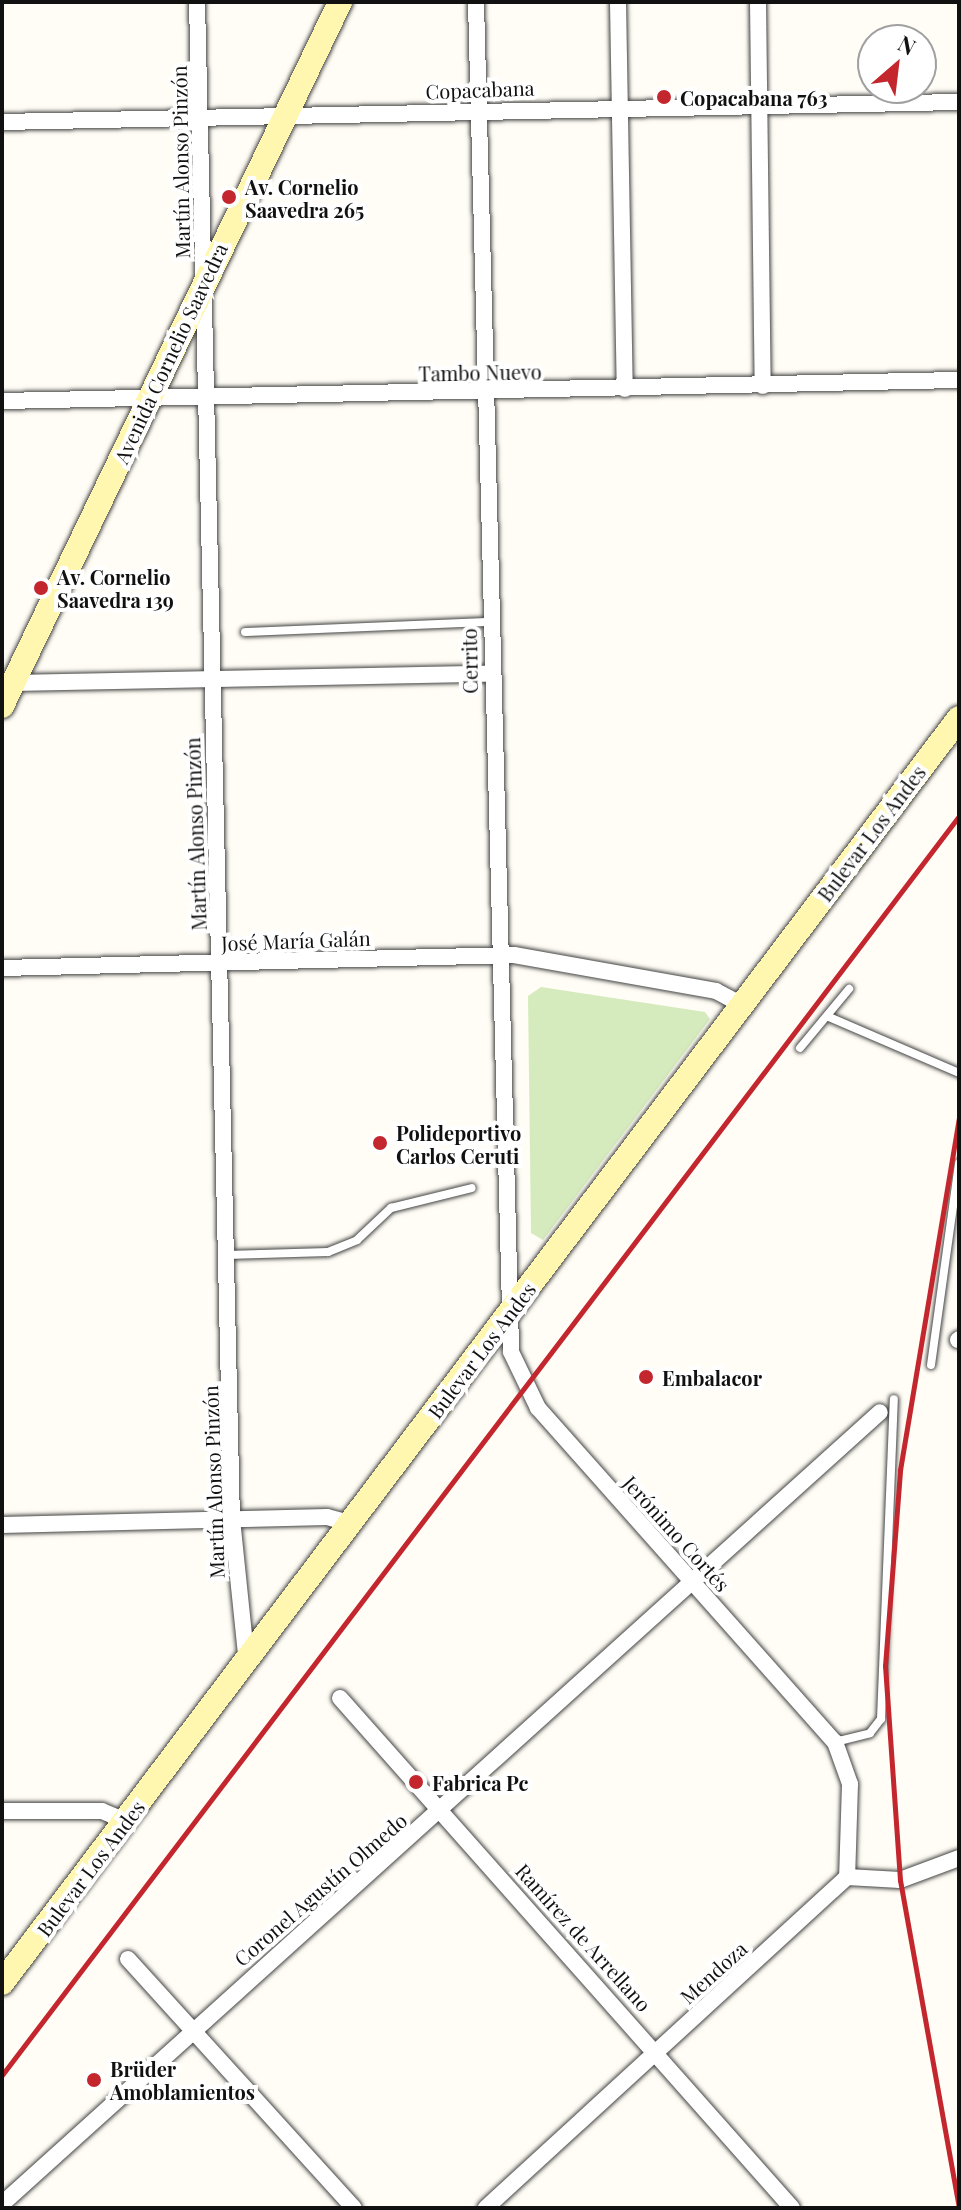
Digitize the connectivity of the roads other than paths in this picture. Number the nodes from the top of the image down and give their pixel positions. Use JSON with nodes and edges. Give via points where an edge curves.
{"nodes":[{"id":1,"x":197,"y":2,"type":"edge"},
{"id":2,"x":340,"y":2,"type":"edge"},
{"id":3,"x":476,"y":2,"type":"edge"},
{"id":4,"x":618,"y":2,"type":"edge"},
{"id":5,"x":758,"y":2,"type":"edge"},
{"id":6,"x":959,"y":102,"type":"edge"},
{"id":7,"x":759,"y":104,"type":"junction"},
{"id":8,"x":622,"y":105,"type":"junction"},
{"id":9,"x":477,"y":109,"type":"junction"},
{"id":10,"x":286,"y":115,"type":"junction"},
{"id":11,"x":200,"y":118,"type":"junction"},
{"id":12,"x":2,"y":122,"type":"edge"},
{"id":13,"x":202,"y":283,"type":"junction"},
{"id":14,"x":959,"y":380,"type":"edge"},
{"id":15,"x":763,"y":386,"type":"junction"},
{"id":16,"x":625,"y":389,"type":"junction"},
{"id":17,"x":485,"y":391,"type":"junction"},
{"id":18,"x":203,"y":398,"type":"junction"},
{"id":19,"x":148,"y":399,"type":"junction"},
{"id":20,"x":2,"y":401,"type":"edge"},
{"id":21,"x":488,"y":622,"type":"junction"},
{"id":22,"x":245,"y":632,"type":"dead end"},
{"id":23,"x":489,"y":674,"type":"junction"},
{"id":24,"x":210,"y":676,"type":"junction"},
{"id":25,"x":7,"y":683,"type":"edge"},
{"id":26,"x":2,"y":706,"type":"edge"},
{"id":27,"x":959,"y":718,"type":"edge"},
{"id":28,"x":496,"y":955,"type":"junction"},
{"id":29,"x":218,"y":962,"type":"junction"},
{"id":30,"x":2,"y":968,"type":"edge"},
{"id":31,"x":849,"y":989,"type":"dead end"},
{"id":32,"x":742,"y":1005,"type":"junction"},
{"id":33,"x":829,"y":1017,"type":"junction"},
{"id":34,"x":800,"y":1048,"type":"dead end"},
{"id":35,"x":959,"y":1073,"type":"edge"},
{"id":36,"x":959,"y":1163,"type":"edge"},
{"id":37,"x":472,"y":1188,"type":"dead end"},
{"id":38,"x":227,"y":1255,"type":"junction"},
{"id":39,"x":505,"y":1318,"type":"junction"},
{"id":40,"x":931,"y":1365,"type":"dead end"},
{"id":41,"x":894,"y":1399,"type":"dead end"},
{"id":42,"x":880,"y":1412,"type":"dead end"},
{"id":43,"x":232,"y":1519,"type":"junction"},
{"id":44,"x":354,"y":1524,"type":"junction"},
{"id":45,"x":2,"y":1525,"type":"edge"},
{"id":46,"x":693,"y":1580,"type":"junction"},
{"id":47,"x":247,"y":1663,"type":"junction"},
{"id":48,"x":340,"y":1698,"type":"dead end"},
{"id":49,"x":835,"y":1742,"type":"junction"},
{"id":50,"x":440,"y":1809,"type":"junction"},
{"id":51,"x":2,"y":1811,"type":"edge"},
{"id":52,"x":126,"y":1821,"type":"junction"},
{"id":53,"x":959,"y":1858,"type":"edge"},
{"id":54,"x":847,"y":1877,"type":"junction"},
{"id":55,"x":128,"y":1959,"type":"dead end"},
{"id":56,"x":2,"y":1983,"type":"edge"},
{"id":57,"x":188,"y":2031,"type":"junction"},
{"id":58,"x":658,"y":2049,"type":"junction"},
{"id":59,"x":2,"y":2204,"type":"edge"},
{"id":60,"x":354,"y":2208,"type":"edge"},
{"id":61,"x":486,"y":2208,"type":"edge"},
{"id":62,"x":792,"y":2208,"type":"edge"}],
"edges":[{"from":1,"to":11,"type":"street","name":"Martín Alonso Pinzón"},
{"from":2,"to":10,"type":"main road","name":"Avenida Cornelio Saavedra"},
{"from":3,"to":9,"type":"street","name":"Cerrito"},
{"from":4,"to":8,"type":"street"},
{"from":5,"to":7,"type":"street"},
{"from":6,"to":7,"type":"street","name":"Copacabana"},
{"from":7,"to":8,"type":"street","name":"Copacabana"},
{"from":7,"to":15,"type":"street"},
{"from":8,"to":9,"type":"street","name":"Copacabana"},
{"from":8,"to":16,"type":"street"},
{"from":9,"to":10,"type":"street","name":"Copacabana"},
{"from":9,"to":17,"type":"street","name":"Cerrito"},
{"from":10,"to":11,"type":"street","name":"Copacabana"},
{"from":10,"to":13,"type":"main road","name":"Avenida Cornelio Saavedra"},
{"from":11,"to":12,"type":"street","name":"Copacabana"},
{"from":11,"to":13,"type":"street","name":"Martín Alonso Pinzón"},
{"from":13,"to":18,"type":"street","name":"Martín Alonso Pinzón"},
{"from":13,"to":19,"type":"main road","name":"Avenida Cornelio Saavedra"},
{"from":14,"to":15,"type":"street","name":"Tambo Nuevo"},
{"from":15,"to":16,"type":"street","name":"Tambo Nuevo"},
{"from":16,"to":17,"type":"street","name":"Tambo Nuevo"},
{"from":17,"to":18,"type":"street","name":"Tambo Nuevo"},
{"from":17,"to":21,"type":"street","name":"Cerrito"},
{"from":18,"to":19,"type":"street","name":"Tambo Nuevo"},
{"from":18,"to":24,"type":"street","name":"Martín Alonso Pinzón"},
{"from":19,"to":20,"type":"street","name":"Tambo Nuevo"},
{"from":19,"to":25,"type":"main road","name":"Avenida Cornelio Saavedra"},
{"from":21,"to":22,"type":"lane"},
{"from":21,"to":23,"type":"street","name":"Cerrito"},
{"from":23,"to":24,"type":"street"},
{"from":23,"to":28,"type":"street","name":"Cerrito"},
{"from":24,"to":25,"type":"street"},
{"from":24,"to":29,"type":"street","name":"Martín Alonso Pinzón"},
{"from":25,"to":26,"type":"main road","name":"Avenida Cornelio Saavedra"},
{"from":27,"to":32,"type":"main road","name":"Bulevar Los Andes"},
{"from":28,"to":29,"type":"street","name":"José María Galán"},
{"from":28,"to":32,"type":"street","name":"José María Galán","via":[[716,991]]},
{"from":28,"to":39,"type":"street","name":"Cerrito"},
{"from":29,"to":30,"type":"street","name":"José María Galán"},
{"from":29,"to":38,"type":"street","name":"Martín Alonso Pinzón"},
{"from":31,"to":33,"type":"lane"},
{"from":32,"to":39,"type":"main road","name":"Bulevar Los Andes"},
{"from":33,"to":34,"type":"lane"},
{"from":33,"to":35,"type":"lane"},
{"from":36,"to":40,"type":"lane"},
{"from":37,"to":38,"type":"lane","via":[[391,1208],[357,1240],[328,1252]]},
{"from":38,"to":43,"type":"street","name":"Martín Alonso Pinzón"},
{"from":39,"to":44,"type":"main road","name":"Bulevar Los Andes"},
{"from":39,"to":46,"type":"street","name":"Jerónimo Cortés","via":[[527,1393]]},
{"from":41,"to":49,"type":"lane","via":[[880,1606],[881,1719],[870,1733]]},
{"from":42,"to":46,"type":"street","name":"Coronel Agustín Olmedo"},
{"from":43,"to":44,"type":"street"},
{"from":43,"to":45,"type":"street"},
{"from":43,"to":47,"type":"street","name":"Martín Alonso Pinzón"},
{"from":44,"to":47,"type":"main road","name":"Bulevar Los Andes"},
{"from":46,"to":49,"type":"street","name":"Jerónimo Cortés"},
{"from":46,"to":50,"type":"street","name":"Coronel Agustín Olmedo"},
{"from":47,"to":52,"type":"main road","name":"Bulevar Los Andes"},
{"from":48,"to":50,"type":"street","name":"Ramírez de Arrellano"},
{"from":49,"to":54,"type":"street","name":"Jerónimo Cortés","via":[[846,1761]]},
{"from":50,"to":57,"type":"street","name":"Coronel Agustín Olmedo"},
{"from":50,"to":58,"type":"street","name":"Ramírez de Arrellano"},
{"from":51,"to":52,"type":"street","via":[[102,1811]]},
{"from":52,"to":56,"type":"main road","name":"Bulevar Los Andes"},
{"from":53,"to":54,"type":"street","via":[[900,1880]]},
{"from":54,"to":58,"type":"street","name":"Mendoza"},
{"from":55,"to":57,"type":"street"},
{"from":57,"to":59,"type":"street","name":"Coronel Agustín Olmedo"},
{"from":57,"to":60,"type":"street"},
{"from":58,"to":61,"type":"street","name":"Mendoza"},
{"from":58,"to":62,"type":"street","name":"Ramírez de Arrellano"}]}
